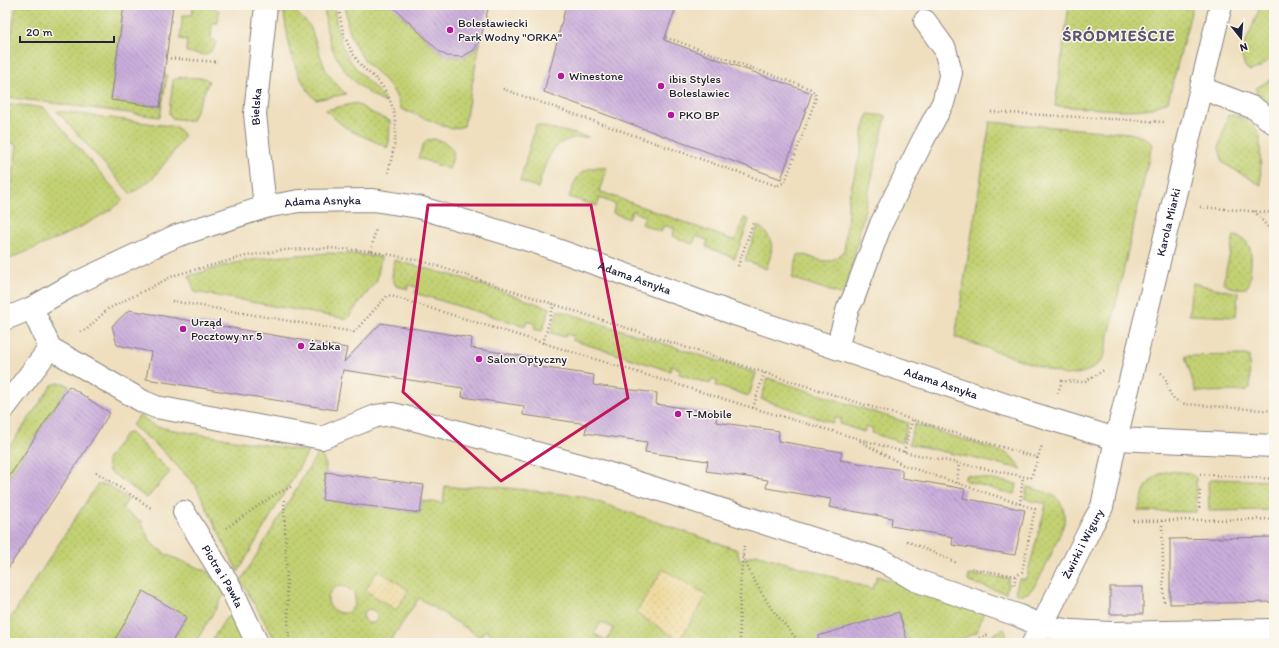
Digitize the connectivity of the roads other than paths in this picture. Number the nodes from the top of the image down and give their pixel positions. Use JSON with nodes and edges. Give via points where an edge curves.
{"nodes":[{"id":1,"x":266,"y":5,"type":"edge"},
{"id":2,"x":1221,"y":5,"type":"edge"},
{"id":3,"x":925,"y":21,"type":"dead end"},
{"id":4,"x":1201,"y":88,"type":"junction"},
{"id":5,"x":1274,"y":123,"type":"edge"},
{"id":6,"x":265,"y":207,"type":"junction"},
{"id":7,"x":32,"y":308,"type":"junction"},
{"id":8,"x":5,"y":319,"type":"edge"},
{"id":9,"x":50,"y":348,"type":"junction"},
{"id":10,"x":837,"y":348,"type":"junction"},
{"id":11,"x":5,"y":407,"type":"edge"},
{"id":12,"x":1116,"y":440,"type":"junction"},
{"id":13,"x":1274,"y":446,"type":"edge"},
{"id":14,"x":184,"y":512,"type":"dead end"},
{"id":15,"x":1274,"y":630,"type":"edge"},
{"id":16,"x":1037,"y":634,"type":"edge"},
{"id":17,"x":258,"y":643,"type":"edge"}],
"edges":[{"from":1,"to":6,"type":"street","name":"Bielska","via":[[255,114]]},
{"from":2,"to":4,"type":"street","name":"Karola Miarki"},
{"from":3,"to":10,"type":"street","via":[[945,49],[952,73],[943,102],[882,224],[854,299],[848,308]]},
{"from":4,"to":5,"type":"street","via":[[1254,108]]},
{"from":4,"to":12,"type":"street","name":"Karola Miarki"},
{"from":6,"to":7,"type":"street","name":"Adama Asnyka","via":[[176,236]]},
{"from":6,"to":10,"type":"street","name":"Adama Asnyka","via":[[299,201],[374,200],[418,207],[535,242]]},
{"from":7,"to":8,"type":"street","name":"Adama Asnyka"},
{"from":7,"to":9,"type":"street"},
{"from":9,"to":11,"type":"street"},
{"from":9,"to":16,"type":"street","via":[[156,407],[322,438],[376,416],[392,414],[591,468],[883,561],[915,580],[1017,615]]},
{"from":10,"to":12,"type":"street","name":"Adama Asnyka"},
{"from":12,"to":13,"type":"street","name":"Adama Asnyka"},
{"from":12,"to":16,"type":"street","name":"Żwirki i Wigury","via":[[1102,507]]},
{"from":14,"to":17,"type":"street","name":"Piotra i Pawła","via":[[233,592]]},
{"from":15,"to":16,"type":"street","via":[[1111,633],[1072,631]]}]}
